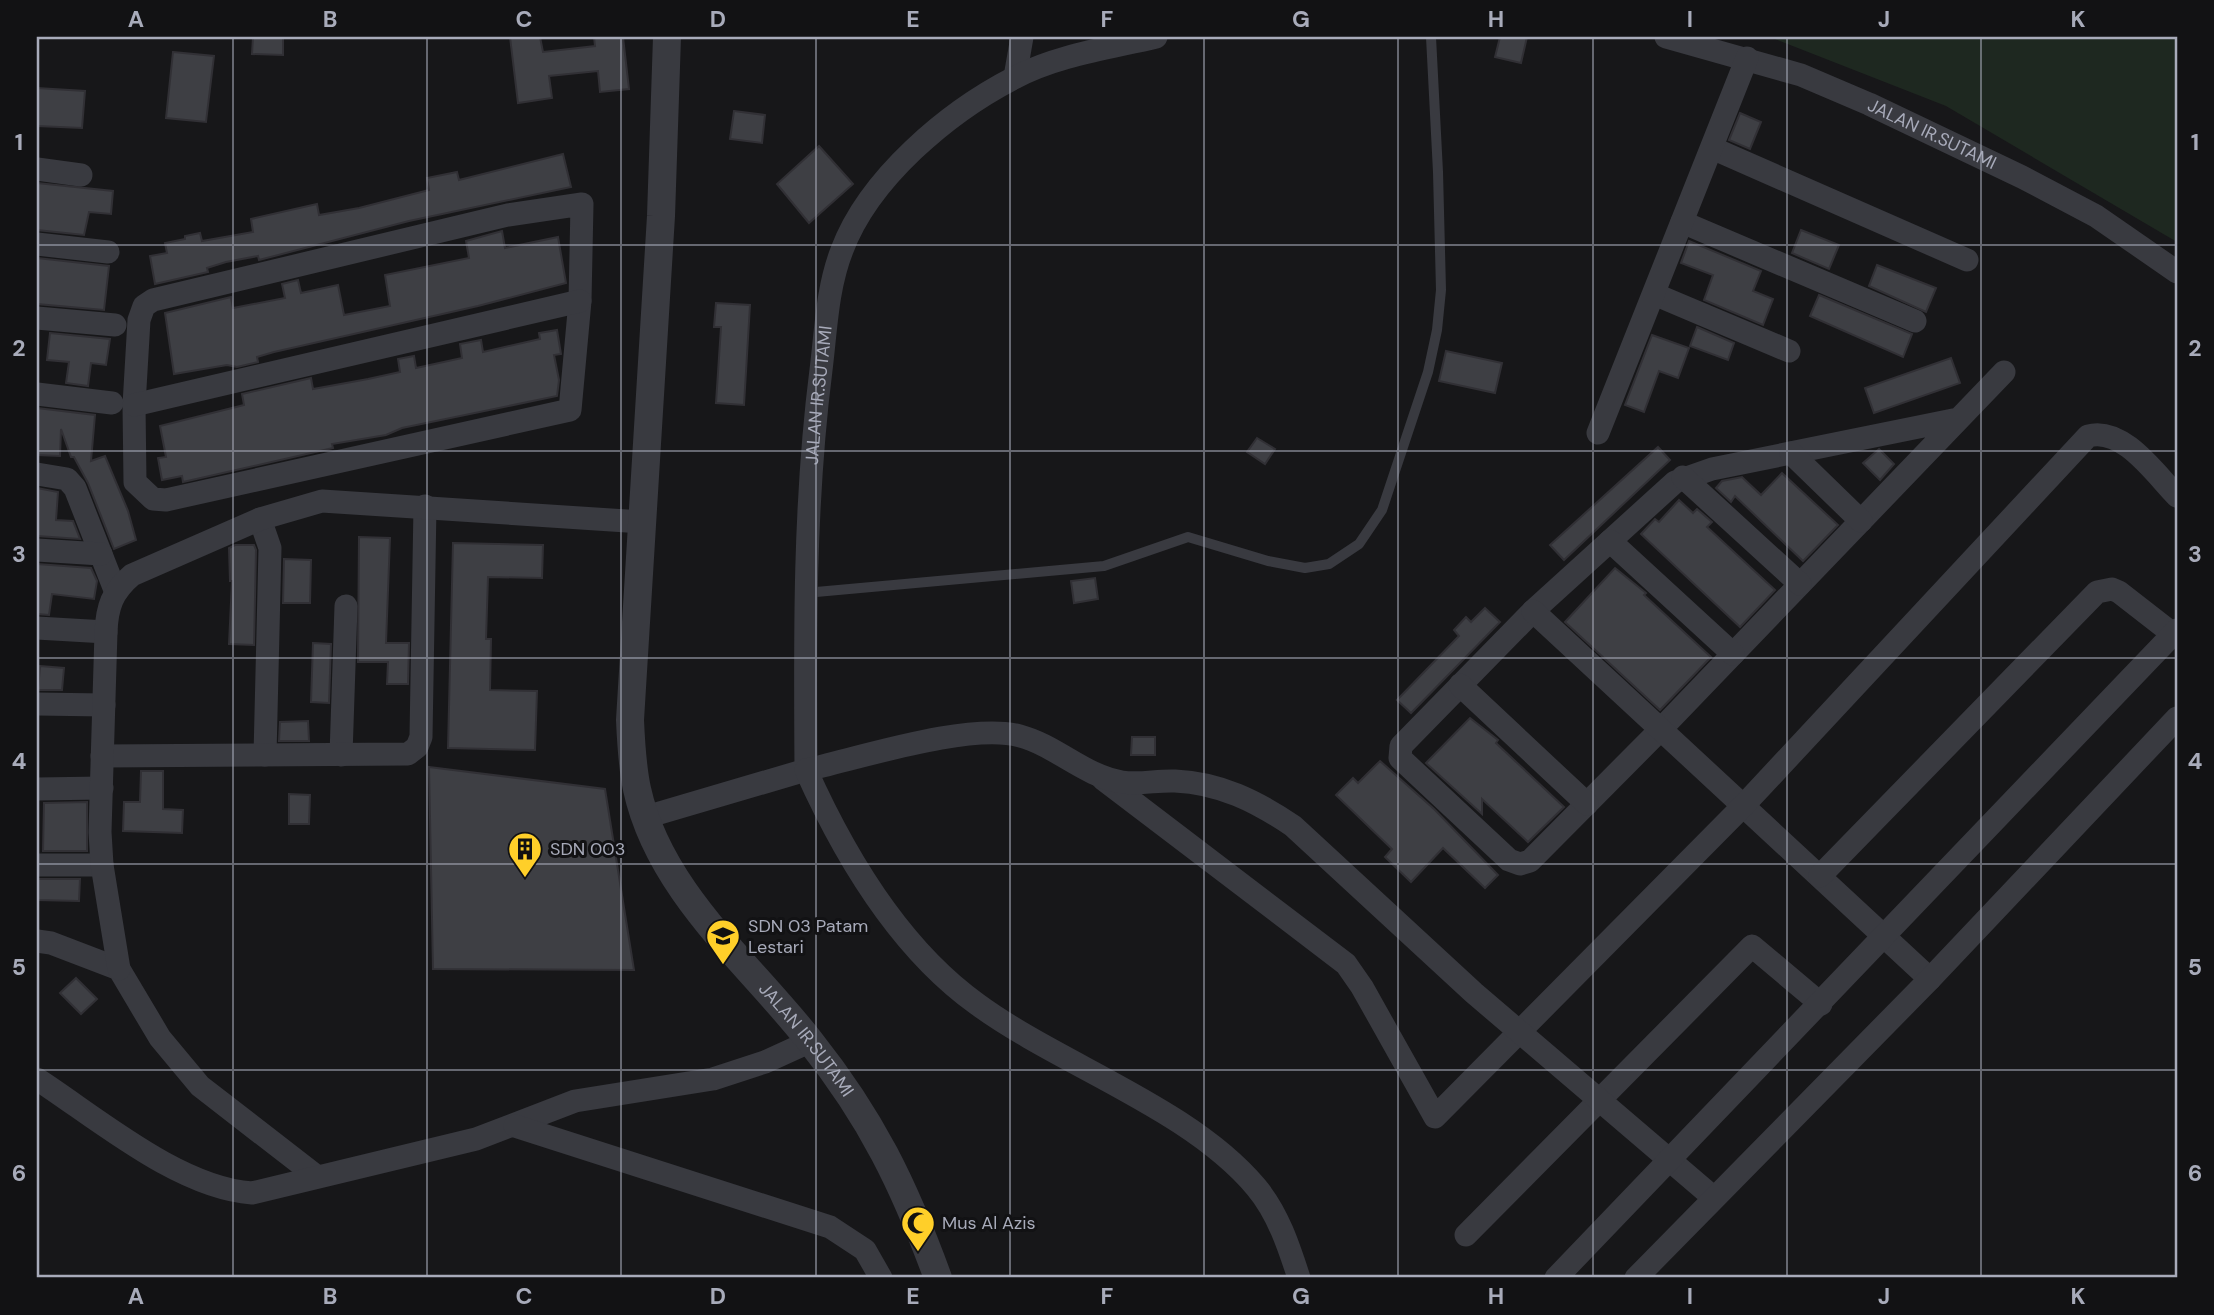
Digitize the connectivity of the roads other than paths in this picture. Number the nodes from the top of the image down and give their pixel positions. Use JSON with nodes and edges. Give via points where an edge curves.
{"nodes":[{"id":1,"x":667,"y":37,"type":"edge"},
{"id":2,"x":1022,"y":37,"type":"edge"},
{"id":3,"x":1156,"y":37,"type":"edge"},
{"id":4,"x":1431,"y":37,"type":"edge"},
{"id":5,"x":1666,"y":37,"type":"edge"},
{"id":6,"x":1747,"y":58,"type":"junction"},
{"id":7,"x":1016,"y":77,"type":"junction"},
{"id":8,"x":1712,"y":148,"type":"junction"},
{"id":9,"x":37,"y":169,"type":"edge"},
{"id":10,"x":81,"y":175,"type":"dead end"},
{"id":11,"x":1682,"y":222,"type":"junction"},
{"id":12,"x":37,"y":244,"type":"edge"},
{"id":13,"x":108,"y":252,"type":"dead end"},
{"id":14,"x":1967,"y":260,"type":"dead end"},
{"id":15,"x":2177,"y":272,"type":"edge"},
{"id":16,"x":1654,"y":293,"type":"junction"},
{"id":17,"x":580,"y":301,"type":"junction"},
{"id":18,"x":37,"y":318,"type":"edge"},
{"id":19,"x":1915,"y":321,"type":"dead end"},
{"id":20,"x":115,"y":325,"type":"dead end"},
{"id":21,"x":1789,"y":351,"type":"dead end"},
{"id":22,"x":2004,"y":372,"type":"dead end"},
{"id":23,"x":37,"y":394,"type":"edge"},
{"id":24,"x":123,"y":404,"type":"junction"},
{"id":25,"x":1958,"y":419,"type":"junction"},
{"id":26,"x":1598,"y":433,"type":"dead end"},
{"id":27,"x":1791,"y":453,"type":"junction"},
{"id":28,"x":37,"y":474,"type":"edge"},
{"id":29,"x":1684,"y":477,"type":"junction"},
{"id":30,"x":2177,"y":496,"type":"edge"},
{"id":31,"x":425,"y":506,"type":"junction"},
{"id":32,"x":260,"y":519,"type":"junction"},
{"id":33,"x":1861,"y":521,"type":"junction"},
{"id":34,"x":642,"y":522,"type":"junction"},
{"id":35,"x":1610,"y":541,"type":"junction"},
{"id":36,"x":37,"y":550,"type":"edge"},
{"id":37,"x":101,"y":554,"type":"junction"},
{"id":38,"x":1800,"y":584,"type":"junction"},
{"id":39,"x":115,"y":590,"type":"junction"},
{"id":40,"x":804,"y":593,"type":"junction"},
{"id":41,"x":346,"y":606,"type":"dead end"},
{"id":42,"x":1533,"y":611,"type":"junction"},
{"id":43,"x":37,"y":628,"type":"edge"},
{"id":44,"x":106,"y":632,"type":"junction"},
{"id":45,"x":2175,"y":632,"type":"edge"},
{"id":46,"x":1733,"y":654,"type":"junction"},
{"id":47,"x":1460,"y":685,"type":"junction"},
{"id":48,"x":37,"y":704,"type":"edge"},
{"id":49,"x":104,"y":705,"type":"junction"},
{"id":50,"x":2177,"y":719,"type":"edge"},
{"id":51,"x":1662,"y":728,"type":"junction"},
{"id":52,"x":265,"y":755,"type":"junction"},
{"id":53,"x":341,"y":755,"type":"junction"},
{"id":54,"x":102,"y":757,"type":"junction"},
{"id":55,"x":806,"y":770,"type":"junction"},
{"id":56,"x":1100,"y":777,"type":"junction"},
{"id":57,"x":102,"y":788,"type":"junction"},
{"id":58,"x":37,"y":789,"type":"edge"},
{"id":59,"x":1587,"y":804,"type":"junction"},
{"id":60,"x":1744,"y":805,"type":"junction"},
{"id":61,"x":646,"y":817,"type":"junction"},
{"id":62,"x":37,"y":865,"type":"edge"},
{"id":63,"x":102,"y":865,"type":"junction"},
{"id":64,"x":1821,"y":876,"type":"junction"},
{"id":65,"x":1886,"y":936,"type":"junction"},
{"id":66,"x":37,"y":941,"type":"edge"},
{"id":67,"x":119,"y":969,"type":"junction"},
{"id":68,"x":1930,"y":979,"type":"junction"},
{"id":69,"x":1821,"y":1004,"type":"junction"},
{"id":70,"x":1518,"y":1031,"type":"junction"},
{"id":71,"x":811,"y":1041,"type":"junction"},
{"id":72,"x":37,"y":1079,"type":"edge"},
{"id":73,"x":1598,"y":1099,"type":"junction"},
{"id":74,"x":515,"y":1126,"type":"junction"},
{"id":75,"x":1670,"y":1160,"type":"junction"},
{"id":76,"x":315,"y":1175,"type":"junction"},
{"id":77,"x":1714,"y":1198,"type":"junction"},
{"id":78,"x":1466,"y":1235,"type":"dead end"},
{"id":79,"x":881,"y":1278,"type":"edge"},
{"id":80,"x":938,"y":1278,"type":"edge"},
{"id":81,"x":1299,"y":1278,"type":"edge"},
{"id":82,"x":1556,"y":1278,"type":"edge"},
{"id":83,"x":1636,"y":1278,"type":"edge"}],
"edges":[{"from":1,"to":34,"type":"street","name":"JALAN IR.SUTAMI"},
{"from":2,"to":7,"type":"street"},
{"from":3,"to":7,"type":"street","name":"JALAN IR.SUTAMI","via":[[1053,62]]},
{"from":4,"to":40,"type":"lane","via":[[1439,185],[1437,330],[1428,372],[1382,510],[1359,544],[1329,564],[1305,568],[1188,537],[1104,566]]},
{"from":5,"to":6,"type":"street","name":"JALAN IR.SUTAMI"},
{"from":6,"to":8,"type":"street"},
{"from":6,"to":15,"type":"street","name":"JALAN IR.SUTAMI","via":[[1835,89],[2022,177],[2096,216]]},
{"from":7,"to":40,"type":"street","name":"JALAN IR.SUTAMI","via":[[958,112],[902,163],[862,214],[842,249],[832,283],[811,447]]},
{"from":8,"to":11,"type":"street"},
{"from":8,"to":14,"type":"street"},
{"from":9,"to":10,"type":"street"},
{"from":11,"to":16,"type":"street"},
{"from":11,"to":19,"type":"street"},
{"from":12,"to":13,"type":"street"},
{"from":16,"to":21,"type":"street"},
{"from":16,"to":26,"type":"street"},
{"from":17,"to":24,"type":"street"},
{"from":17,"to":24,"type":"street","via":[[570,410],[557,413],[166,500],[153,499],[135,482]]},
{"from":17,"to":24,"type":"street","via":[[583,204],[508,215],[153,300],[144,306],[139,320]]},
{"from":18,"to":20,"type":"street"},
{"from":22,"to":25,"type":"street"},
{"from":23,"to":24,"type":"street"},
{"from":25,"to":27,"type":"street"},
{"from":25,"to":33,"type":"street"},
{"from":27,"to":29,"type":"street"},
{"from":27,"to":33,"type":"street"},
{"from":28,"to":37,"type":"street","via":[[66,479],[75,488]]},
{"from":29,"to":35,"type":"street"},
{"from":29,"to":38,"type":"street"},
{"from":30,"to":60,"type":"street","via":[[2124,444],[2099,433],[2088,436]]},
{"from":31,"to":32,"type":"street","via":[[321,501]]},
{"from":31,"to":34,"type":"street"},
{"from":31,"to":53,"type":"street","via":[[418,747],[408,754]]},
{"from":32,"to":39,"type":"street","via":[[150,566]]},
{"from":32,"to":52,"type":"street","via":[[270,548]]},
{"from":33,"to":38,"type":"street"},
{"from":34,"to":61,"type":"street","name":"JALAN IR.SUTAMI","via":[[630,720],[635,780]]},
{"from":35,"to":42,"type":"street"},
{"from":35,"to":46,"type":"street"},
{"from":36,"to":37,"type":"street"},
{"from":37,"to":39,"type":"street"},
{"from":38,"to":46,"type":"street"},
{"from":39,"to":44,"type":"street","via":[[106,611]]},
{"from":40,"to":55,"type":"street","name":"JALAN IR.SUTAMI"},
{"from":41,"to":53,"type":"street"},
{"from":42,"to":47,"type":"street"},
{"from":42,"to":51,"type":"street"},
{"from":43,"to":44,"type":"street"},
{"from":44,"to":49,"type":"street"},
{"from":45,"to":64,"type":"street","via":[[2119,592],[2097,592]]},
{"from":45,"to":65,"type":"street"},
{"from":46,"to":51,"type":"street"},
{"from":47,"to":59,"type":"street"},
{"from":47,"to":59,"type":"street","via":[[1401,746],[1401,758],[1414,771],[1509,860],[1520,864],[1530,861]]},
{"from":48,"to":49,"type":"street"},
{"from":49,"to":54,"type":"street"},
{"from":50,"to":68,"type":"street"},
{"from":51,"to":59,"type":"street"},
{"from":51,"to":60,"type":"street"},
{"from":52,"to":53,"type":"street"},
{"from":52,"to":54,"type":"street"},
{"from":54,"to":57,"type":"street"},
{"from":55,"to":56,"type":"street","via":[[956,736],[1003,732],[1046,747]]},
{"from":55,"to":61,"type":"street"},
{"from":55,"to":81,"type":"street","via":[[832,828],[926,960],[977,1004],[1167,1116],[1233,1164],[1267,1204]]},
{"from":56,"to":70,"type":"street","via":[[1124,783],[1204,783],[1266,807],[1293,826]]},
{"from":56,"to":70,"type":"street","via":[[1346,964],[1435,1117]]},
{"from":57,"to":58,"type":"street"},
{"from":57,"to":63,"type":"street"},
{"from":60,"to":64,"type":"street"},
{"from":60,"to":70,"type":"street"},
{"from":61,"to":71,"type":"street","name":"JALAN IR.SUTAMI","via":[[701,914]]},
{"from":62,"to":63,"type":"street"},
{"from":63,"to":67,"type":"street"},
{"from":64,"to":65,"type":"street"},
{"from":65,"to":68,"type":"street"},
{"from":65,"to":69,"type":"street"},
{"from":66,"to":67,"type":"street"},
{"from":67,"to":76,"type":"street","via":[[160,1038],[200,1086]]},
{"from":68,"to":77,"type":"street"},
{"from":69,"to":73,"type":"street","via":[[1752,946]]},
{"from":69,"to":75,"type":"street"},
{"from":70,"to":73,"type":"street"},
{"from":71,"to":74,"type":"street","via":[[738,1072],[575,1101]]},
{"from":71,"to":80,"type":"street","name":"JALAN IR.SUTAMI","via":[[893,1165]]},
{"from":72,"to":76,"type":"street","via":[[155,1156],[230,1191],[252,1193]]},
{"from":73,"to":75,"type":"street"},
{"from":73,"to":78,"type":"street"},
{"from":74,"to":76,"type":"street","via":[[450,1146]]},
{"from":74,"to":79,"type":"street","via":[[830,1227],[864,1250]]},
{"from":75,"to":77,"type":"street"},
{"from":75,"to":82,"type":"street"},
{"from":77,"to":83,"type":"street"}]}
